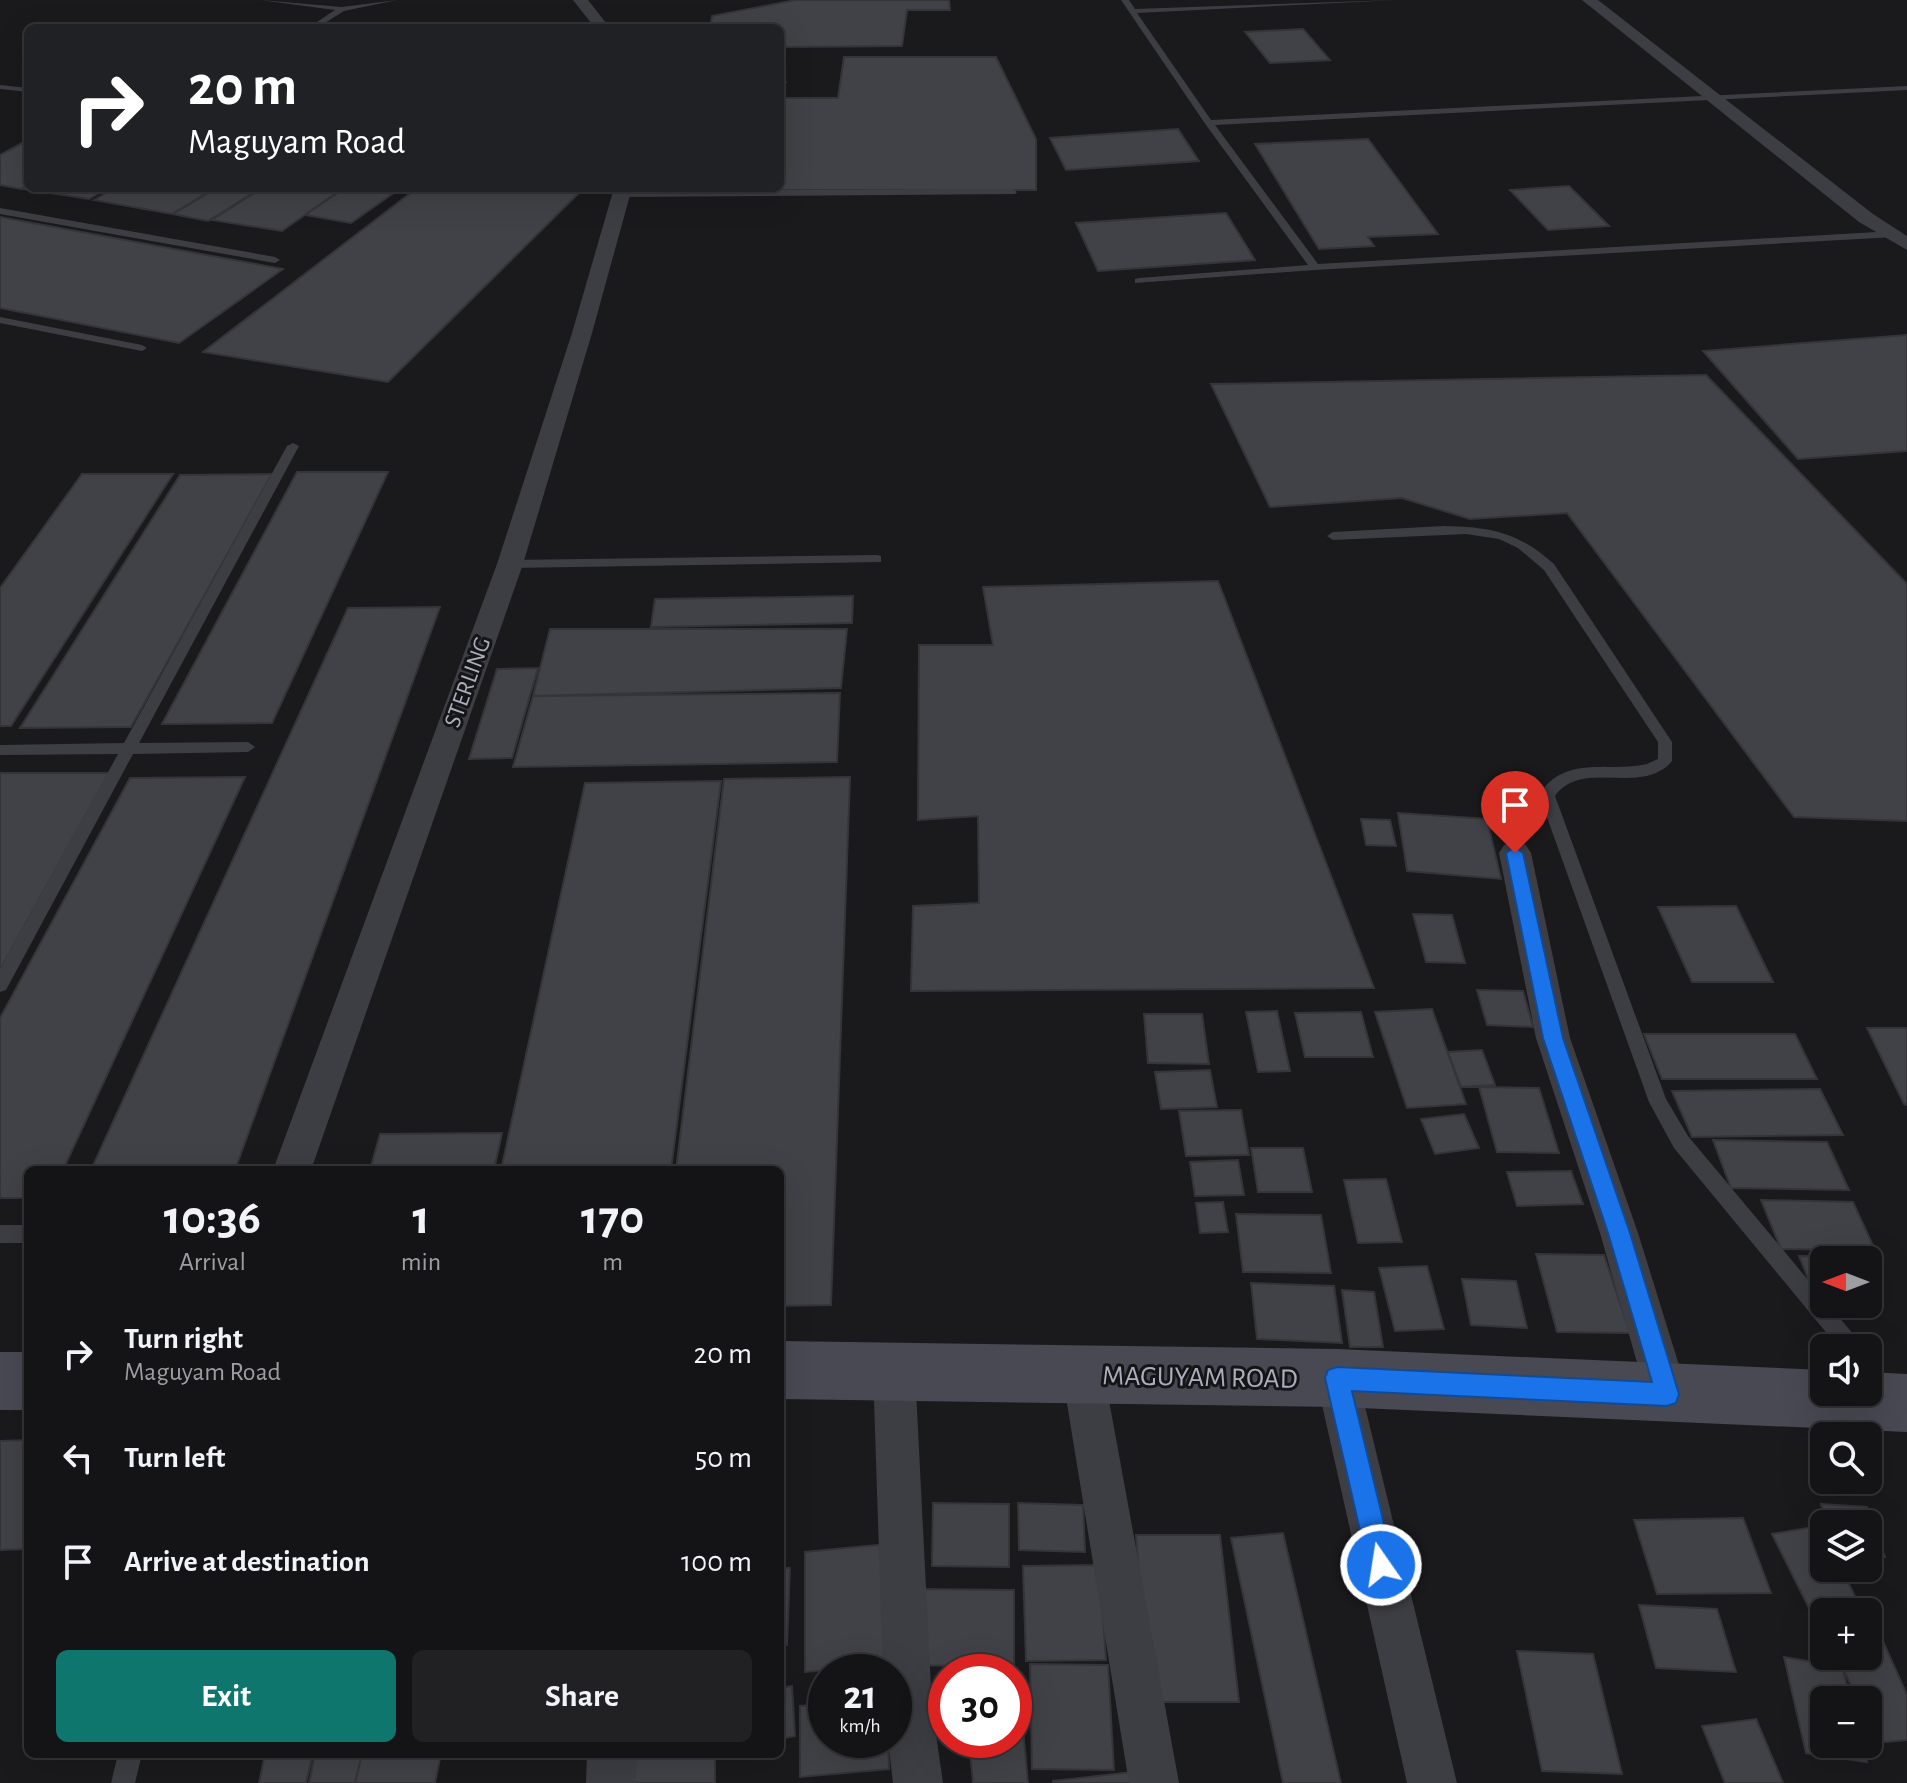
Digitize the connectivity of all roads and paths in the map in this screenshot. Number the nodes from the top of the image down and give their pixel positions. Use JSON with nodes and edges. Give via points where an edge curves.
{"nodes":[{"id":1,"x":264,"y":0,"type":"edge"},
{"id":2,"x":393,"y":0,"type":"edge"},
{"id":3,"x":580,"y":0,"type":"edge"},
{"id":4,"x":1125,"y":0,"type":"edge"},
{"id":5,"x":1393,"y":0,"type":"edge"},
{"id":6,"x":1589,"y":0,"type":"edge"},
{"id":7,"x":342,"y":9,"type":"junction"},
{"id":8,"x":1132,"y":11,"type":"junction"},
{"id":9,"x":318,"y":24,"type":"edge"},
{"id":10,"x":600,"y":24,"type":"edge"},
{"id":11,"x":0,"y":87,"type":"edge"},
{"id":12,"x":1907,"y":88,"type":"edge"},
{"id":13,"x":24,"y":90,"type":"edge"},
{"id":14,"x":1711,"y":96,"type":"junction"},
{"id":15,"x":1209,"y":123,"type":"junction"},
{"id":16,"x":784,"y":191,"type":"edge"},
{"id":17,"x":622,"y":192,"type":"edge"},
{"id":18,"x":1012,"y":192,"type":"dead end"},
{"id":19,"x":0,"y":211,"type":"edge"},
{"id":20,"x":1893,"y":238,"type":"edge"},
{"id":21,"x":275,"y":260,"type":"dead end"},
{"id":22,"x":1907,"y":260,"type":"edge"},
{"id":23,"x":1315,"y":267,"type":"junction"},
{"id":24,"x":1139,"y":281,"type":"dead end"},
{"id":25,"x":0,"y":320,"type":"edge"},
{"id":26,"x":142,"y":348,"type":"dead end"},
{"id":27,"x":293,"y":446,"type":"dead end"},
{"id":28,"x":1333,"y":536,"type":"dead end"},
{"id":29,"x":877,"y":559,"type":"dead end"},
{"id":30,"x":510,"y":564,"type":"junction"},
{"id":31,"x":248,"y":747,"type":"dead end"},
{"id":32,"x":129,"y":748,"type":"junction"},
{"id":33,"x":0,"y":750,"type":"edge"},
{"id":34,"x":1515,"y":853,"type":"dead end"},
{"id":35,"x":0,"y":985,"type":"edge"},
{"id":36,"x":293,"y":1166,"type":"edge"},
{"id":37,"x":0,"y":1234,"type":"edge"},
{"id":38,"x":24,"y":1234,"type":"edge"},
{"id":39,"x":1840,"y":1334,"type":"edge"},
{"id":40,"x":784,"y":1370,"type":"edge"},
{"id":41,"x":894,"y":1370,"type":"junction"},
{"id":42,"x":1083,"y":1373,"type":"junction"},
{"id":43,"x":1337,"y":1378,"type":"junction"},
{"id":44,"x":0,"y":1381,"type":"edge"},
{"id":45,"x":24,"y":1381,"type":"edge"},
{"id":46,"x":1667,"y":1394,"type":"junction"},
{"id":47,"x":1893,"y":1395,"type":"edge"},
{"id":48,"x":129,"y":1758,"type":"edge"},
{"id":49,"x":612,"y":1758,"type":"edge"},
{"id":50,"x":123,"y":1783,"type":"edge"},
{"id":51,"x":611,"y":1783,"type":"edge"},
{"id":52,"x":918,"y":1783,"type":"edge"},
{"id":53,"x":1154,"y":1783,"type":"edge"},
{"id":54,"x":1432,"y":1783,"type":"edge"}],
"edges":[{"from":1,"to":7,"type":"lane"},
{"from":2,"to":7,"type":"lane"},
{"from":3,"to":10,"type":"street"},
{"from":4,"to":8,"type":"lane"},
{"from":5,"to":8,"type":"lane"},
{"from":6,"to":14,"type":"street"},
{"from":7,"to":9,"type":"lane"},
{"from":8,"to":15,"type":"lane"},
{"from":11,"to":13,"type":"lane"},
{"from":12,"to":14,"type":"lane"},
{"from":14,"to":15,"type":"lane"},
{"from":14,"to":20,"type":"street"},
{"from":15,"to":23,"type":"lane"},
{"from":16,"to":18,"type":"lane"},
{"from":17,"to":30,"type":"street","name":"STERLING"},
{"from":19,"to":21,"type":"lane"},
{"from":20,"to":22,"type":"street"},
{"from":20,"to":23,"type":"lane"},
{"from":23,"to":24,"type":"lane"},
{"from":25,"to":26,"type":"lane"},
{"from":27,"to":32,"type":"lane"},
{"from":28,"to":39,"type":"lane","via":[[1476,530],[1528,547],[1549,567],[1665,742],[1665,761],[1653,771],[1566,775],[1552,783],[1547,795],[1658,1102],[1681,1142]]},
{"from":29,"to":30,"type":"lane"},
{"from":30,"to":36,"type":"street","name":"STERLING"},
{"from":31,"to":32,"type":"lane"},
{"from":32,"to":33,"type":"lane"},
{"from":32,"to":35,"type":"lane"},
{"from":34,"to":46,"type":"street","via":[[1553,1038]]},
{"from":37,"to":38,"type":"lane"},
{"from":40,"to":41,"type":"main road","name":"MAGUYAM ROAD"},
{"from":41,"to":42,"type":"main road","name":"MAGUYAM ROAD"},
{"from":41,"to":52,"type":"street","via":[[908,1707]]},
{"from":42,"to":43,"type":"main road","name":"MAGUYAM ROAD"},
{"from":42,"to":53,"type":"street"},
{"from":43,"to":46,"type":"main road","name":"MAGUYAM ROAD"},
{"from":43,"to":54,"type":"street"},
{"from":44,"to":45,"type":"main road"},
{"from":46,"to":47,"type":"main road","name":"MAGUYAM ROAD"},
{"from":48,"to":50,"type":"lane"},
{"from":49,"to":51,"type":"street"}]}
